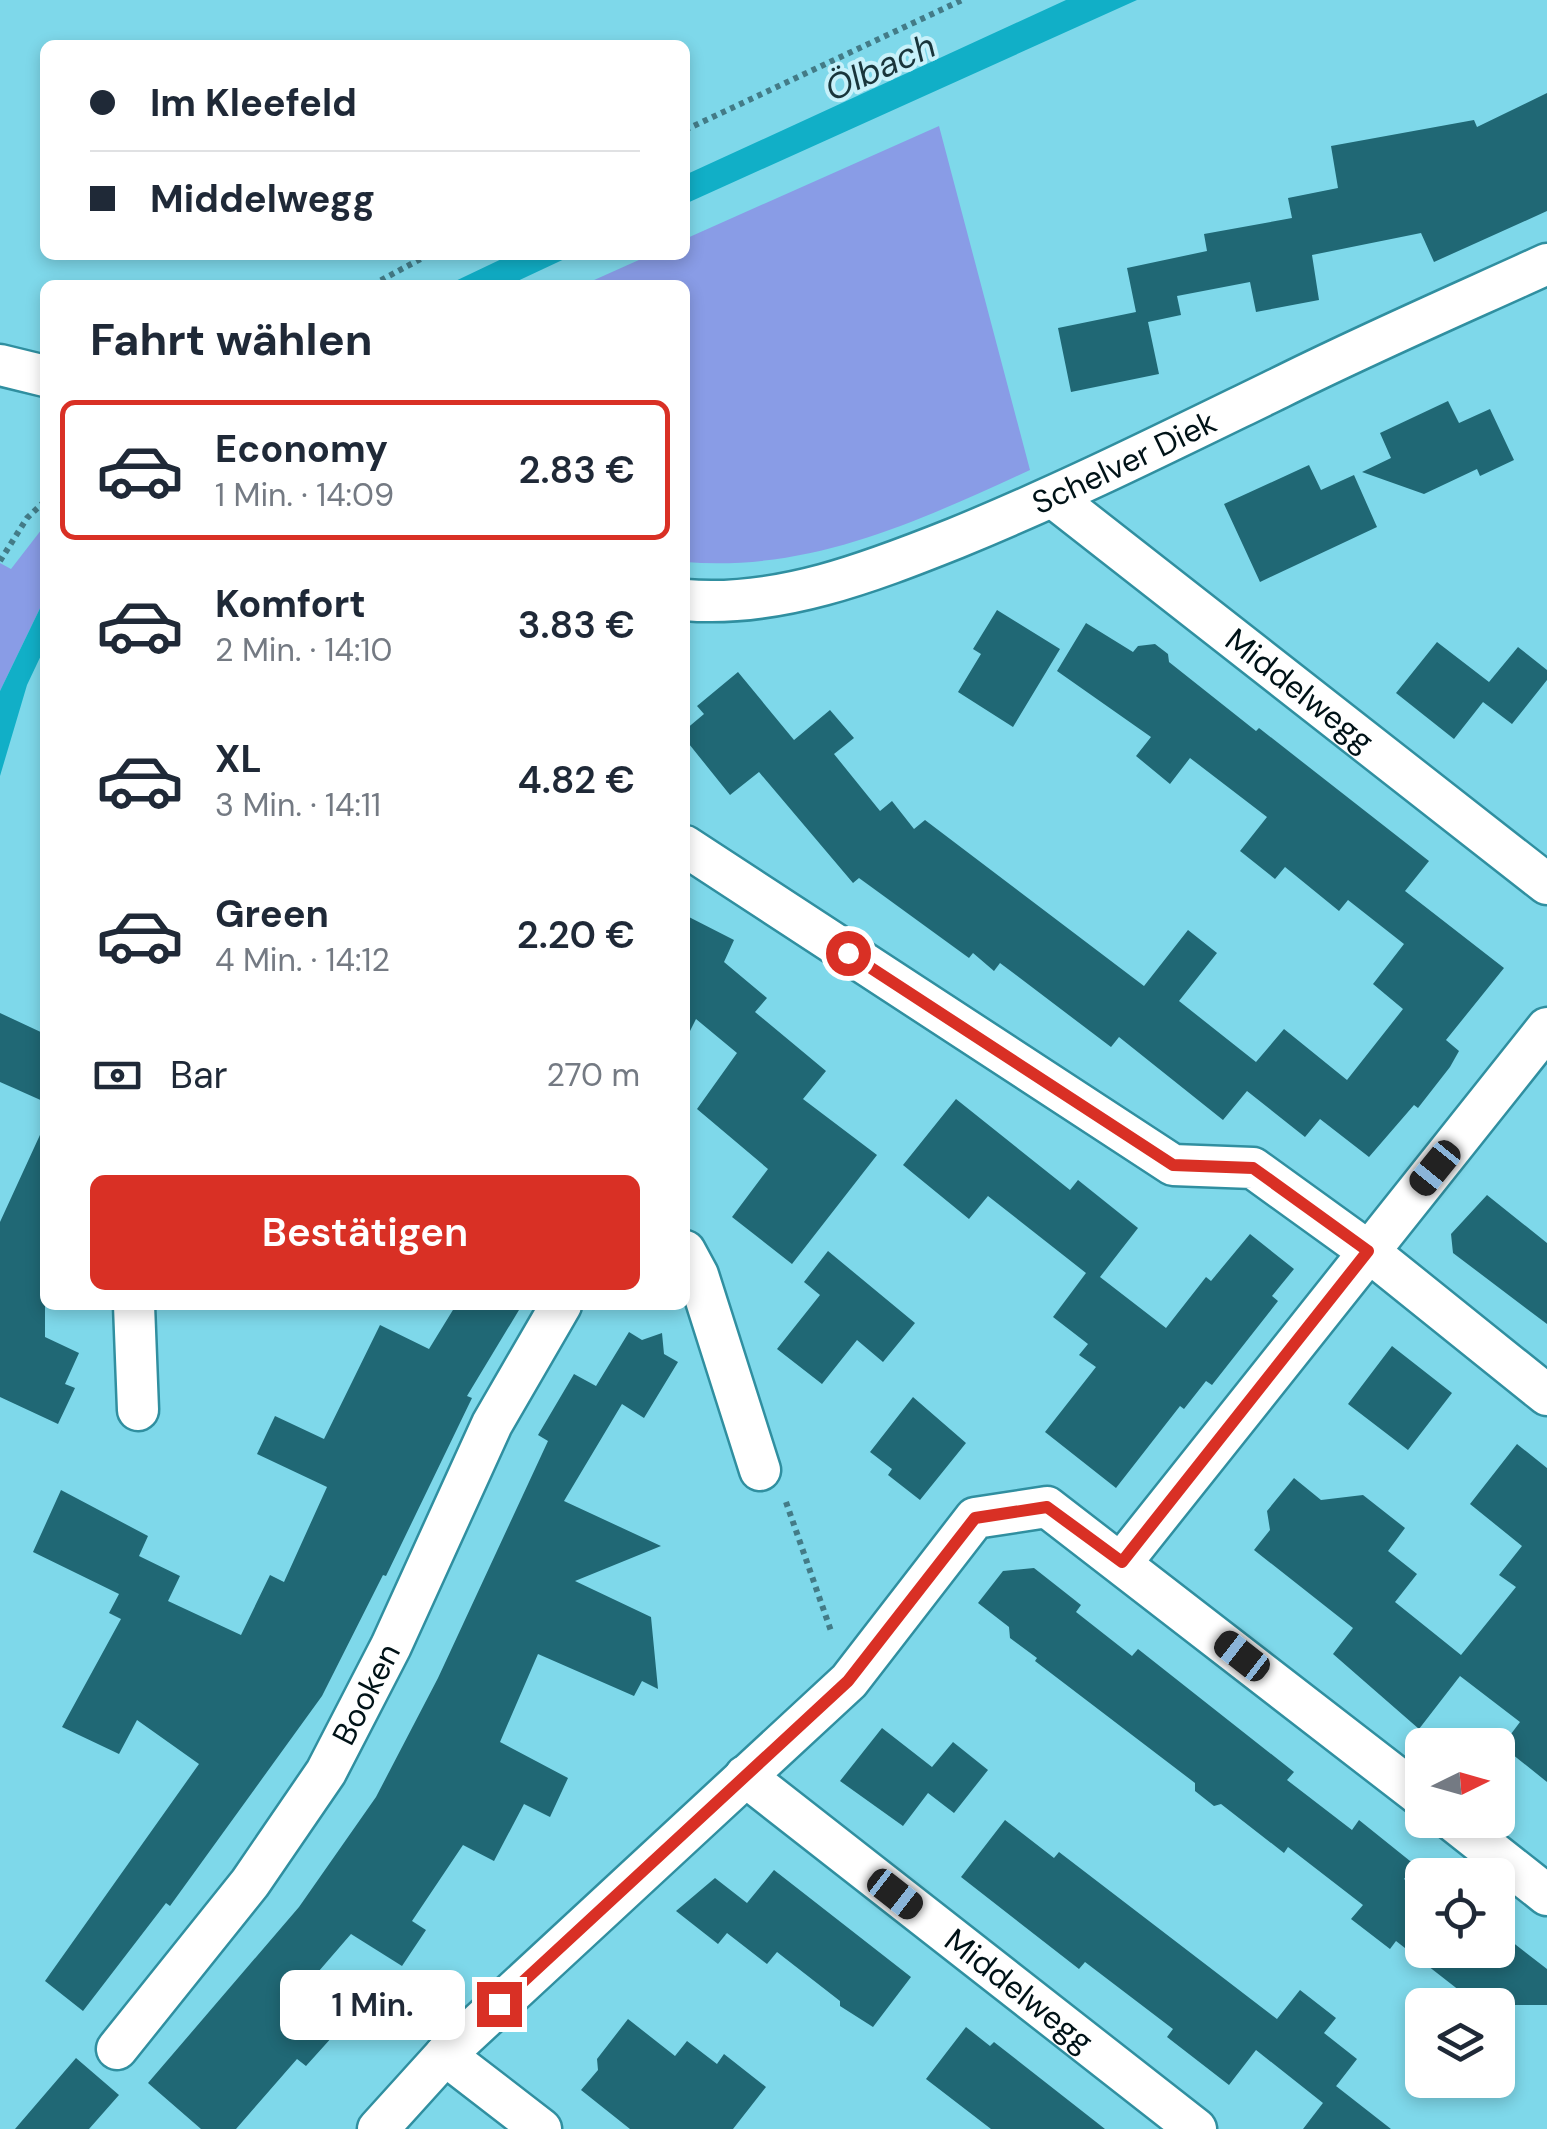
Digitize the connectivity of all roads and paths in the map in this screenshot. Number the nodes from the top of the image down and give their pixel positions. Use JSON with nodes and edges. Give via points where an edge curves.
{"nodes":[{"id":1,"x":962,"y":0,"type":"edge"},
{"id":2,"x":690,"y":128,"type":"edge"},
{"id":3,"x":419,"y":260,"type":"edge"},
{"id":4,"x":1547,"y":264,"type":"edge"},
{"id":5,"x":381,"y":280,"type":"edge"},
{"id":6,"x":0,"y":365,"type":"edge"},
{"id":7,"x":40,"y":375,"type":"edge"},
{"id":8,"x":1054,"y":498,"type":"junction"},
{"id":9,"x":40,"y":506,"type":"edge"},
{"id":10,"x":0,"y":561,"type":"edge"},
{"id":11,"x":690,"y":600,"type":"edge"},
{"id":12,"x":690,"y":849,"type":"edge"},
{"id":13,"x":1547,"y":884,"type":"edge"},
{"id":14,"x":1547,"y":1028,"type":"edge"},
{"id":15,"x":1368,"y":1251,"type":"junction"},
{"id":16,"x":690,"y":1260,"type":"edge"},
{"id":17,"x":134,"y":1310,"type":"edge"},
{"id":18,"x":558,"y":1310,"type":"edge"},
{"id":19,"x":1547,"y":1395,"type":"edge"},
{"id":20,"x":138,"y":1410,"type":"dead end"},
{"id":21,"x":760,"y":1470,"type":"joint"},
{"id":22,"x":1122,"y":1562,"type":"junction"},
{"id":23,"x":848,"y":1681,"type":"junction"},
{"id":24,"x":745,"y":1776,"type":"junction"},
{"id":25,"x":1405,"y":1784,"type":"edge"},
{"id":26,"x":1475,"y":1838,"type":"edge"},
{"id":27,"x":1547,"y":1895,"type":"edge"},
{"id":28,"x":117,"y":2049,"type":"dead end"},
{"id":29,"x":445,"y":2055,"type":"junction"},
{"id":30,"x":378,"y":2129,"type":"edge"},
{"id":31,"x":541,"y":2129,"type":"edge"},
{"id":32,"x":1196,"y":2129,"type":"edge"}],
"edges":[{"from":1,"to":2,"type":"path"},
{"from":3,"to":5,"type":"path"},
{"from":4,"to":8,"type":"street","name":"Schelver Diek"},
{"from":6,"to":7,"type":"street"},
{"from":8,"to":11,"type":"street","name":"Schelver Diek","via":[[831,584]]},
{"from":8,"to":13,"type":"street","name":"Middelwegg"},
{"from":9,"to":10,"type":"path"},
{"from":12,"to":15,"type":"street","via":[[1173,1165],[1253,1168]]},
{"from":14,"to":15,"type":"street"},
{"from":15,"to":19,"type":"street"},
{"from":15,"to":22,"type":"street"},
{"from":16,"to":21,"type":"street"},
{"from":17,"to":20,"type":"street"},
{"from":18,"to":28,"type":"street","name":"Booken","via":[[492,1424],[326,1772],[250,1883]]},
{"from":21,"to":23,"type":"path","via":[[787,1503]]},
{"from":22,"to":23,"type":"street","via":[[1047,1507],[975,1518]]},
{"from":22,"to":25,"type":"street"},
{"from":23,"to":24,"type":"street"},
{"from":24,"to":29,"type":"street"},
{"from":24,"to":32,"type":"street","name":"Middelwegg"},
{"from":26,"to":27,"type":"street"},
{"from":29,"to":30,"type":"street"},
{"from":29,"to":31,"type":"street"}]}
